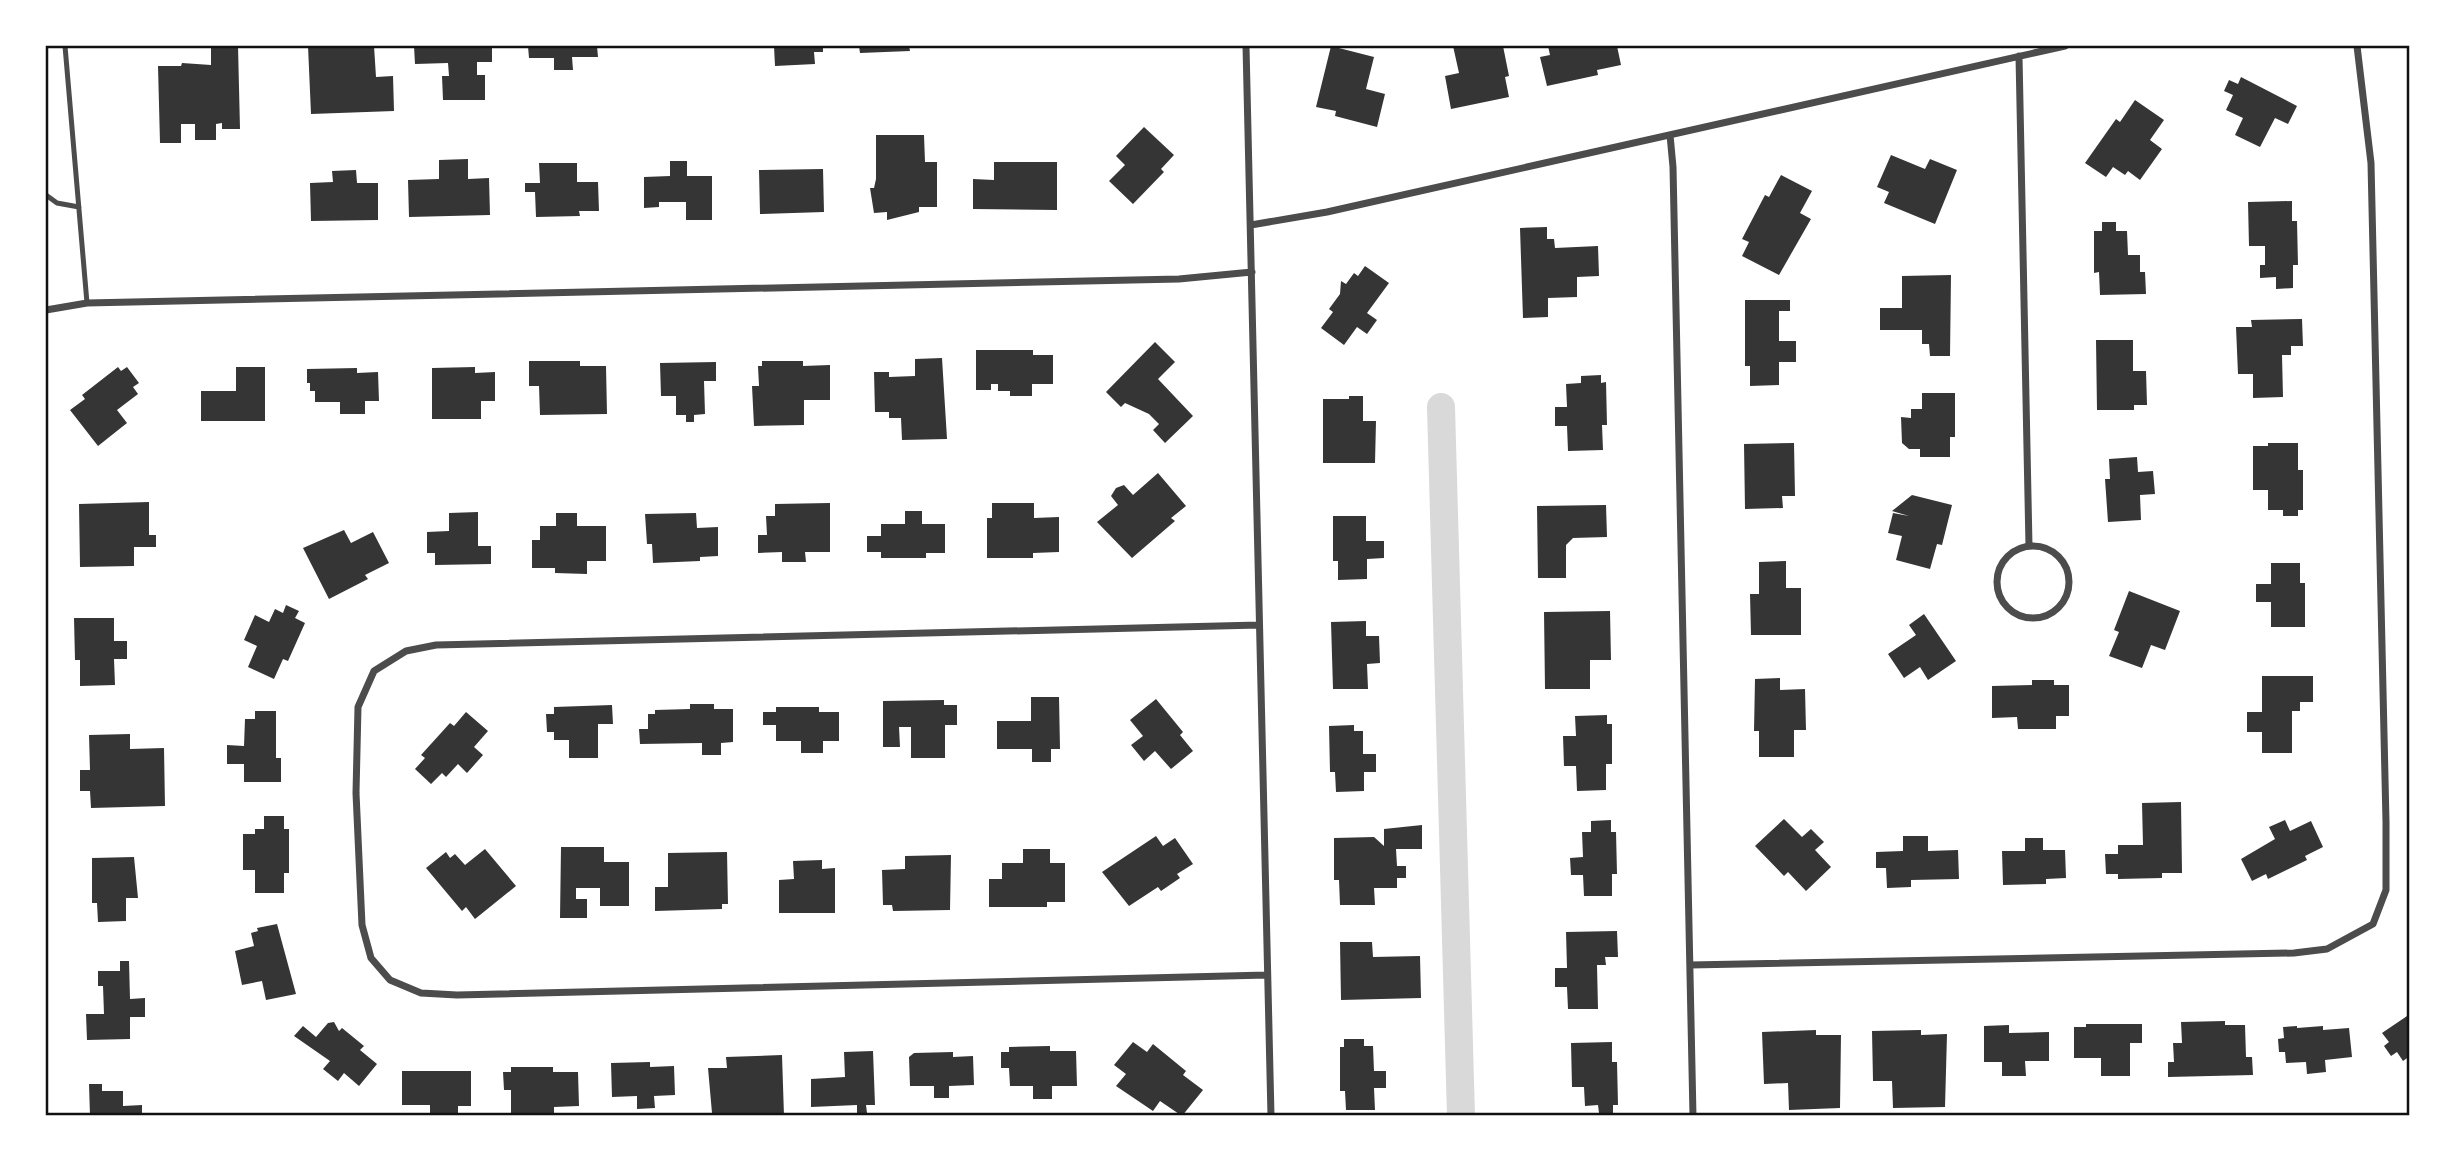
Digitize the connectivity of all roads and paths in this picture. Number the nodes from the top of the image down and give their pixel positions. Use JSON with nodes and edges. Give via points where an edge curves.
{"nodes":[{"id":1,"x":65,"y":46,"type":"edge"},
{"id":2,"x":1246,"y":46,"type":"edge"},
{"id":3,"x":2065,"y":46,"type":"edge"},
{"id":4,"x":2357,"y":46,"type":"edge"},
{"id":5,"x":2019,"y":56,"type":"junction"},
{"id":6,"x":1670,"y":135,"type":"junction"},
{"id":7,"x":46,"y":195,"type":"edge"},
{"id":8,"x":79,"y":206,"type":"junction"},
{"id":9,"x":1251,"y":225,"type":"junction"},
{"id":10,"x":1252,"y":272,"type":"junction"},
{"id":11,"x":87,"y":303,"type":"junction"},
{"id":12,"x":46,"y":310,"type":"edge"},
{"id":13,"x":2029,"y":546,"type":"junction"},
{"id":14,"x":1259,"y":625,"type":"junction"},
{"id":15,"x":1690,"y":965,"type":"junction"},
{"id":16,"x":1267,"y":975,"type":"junction"},
{"id":17,"x":1271,"y":1115,"type":"edge"},
{"id":18,"x":1693,"y":1115,"type":"edge"}],
"edges":[{"from":1,"to":8,"type":"lane"},
{"from":2,"to":9,"type":"street"},
{"from":3,"to":5,"type":"street"},
{"from":4,"to":15,"type":"street","via":[[2371,163],[2386,822],[2386,890],[2373,924],[2327,949],[2294,953]]},
{"from":5,"to":6,"type":"street"},
{"from":5,"to":13,"type":"street"},
{"from":6,"to":9,"type":"street"},
{"from":6,"to":15,"type":"street"},
{"from":7,"to":8,"type":"lane","via":[[57,203]]},
{"from":8,"to":11,"type":"lane"},
{"from":9,"to":10,"type":"street"},
{"from":10,"to":11,"type":"street","via":[[1179,279]]},
{"from":10,"to":14,"type":"street"},
{"from":11,"to":12,"type":"street"},
{"from":13,"to":13,"type":"street","via":[[2008,556],[2001,566],[1998,589],[2002,601],[2020,616],[2043,617],[2063,604],[2070,581],[2061,559],[2052,551]]},
{"from":14,"to":16,"type":"street"},
{"from":14,"to":16,"type":"street","via":[[436,645],[406,651],[374,671],[358,707],[356,793],[362,925],[371,958],[390,980],[421,993]]},
{"from":15,"to":18,"type":"street"},
{"from":16,"to":17,"type":"street"}]}
